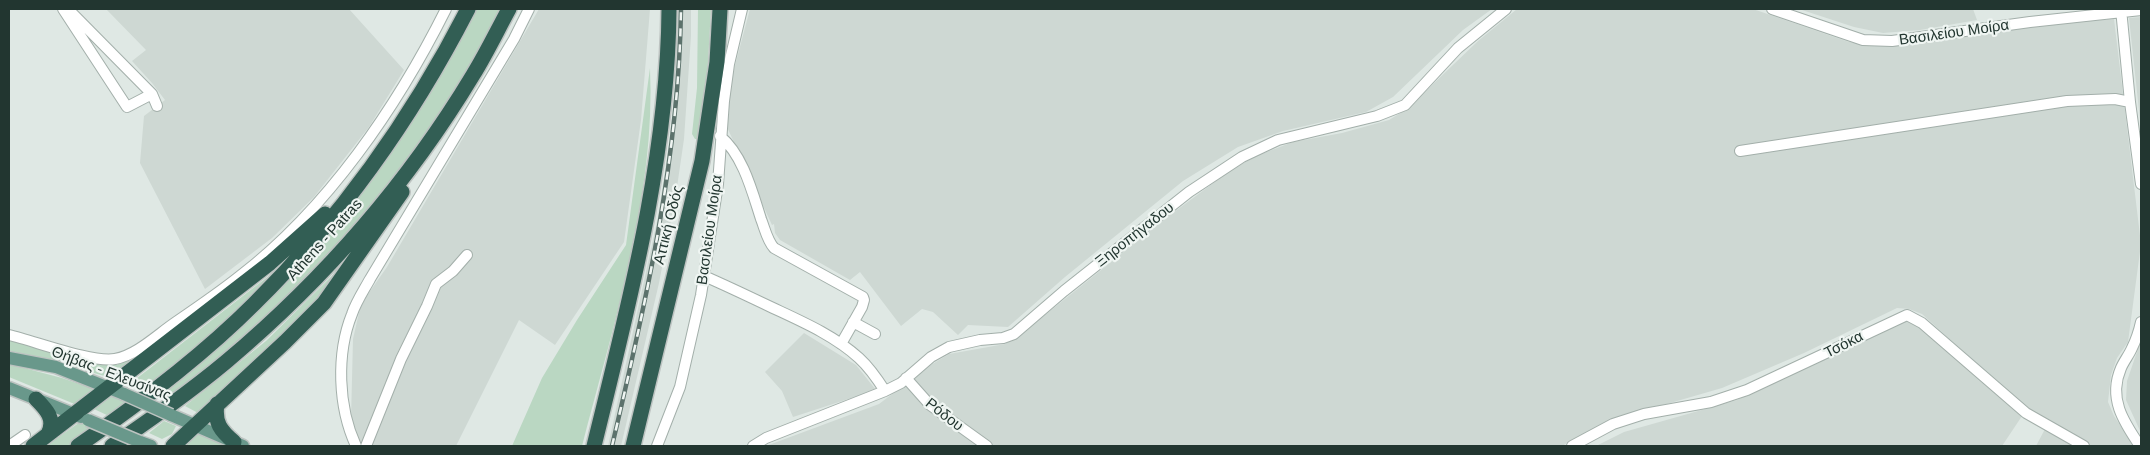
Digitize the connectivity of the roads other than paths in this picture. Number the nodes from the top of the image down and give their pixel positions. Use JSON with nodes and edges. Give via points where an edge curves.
{"nodes":[{"id":1,"x":64,"y":9,"type":"edge"},
{"id":2,"x":68,"y":9,"type":"edge"},
{"id":3,"x":446,"y":9,"type":"edge"},
{"id":4,"x":468,"y":9,"type":"edge"},
{"id":5,"x":509,"y":9,"type":"edge"},
{"id":6,"x":529,"y":9,"type":"edge"},
{"id":7,"x":669,"y":9,"type":"edge"},
{"id":8,"x":720,"y":9,"type":"edge"},
{"id":9,"x":742,"y":9,"type":"edge"},
{"id":10,"x":1506,"y":9,"type":"edge"},
{"id":11,"x":1772,"y":9,"type":"edge"},
{"id":12,"x":2122,"y":10,"type":"edge"},
{"id":13,"x":2141,"y":10,"type":"edge"},
{"id":14,"x":473,"y":76,"type":"junction"},
{"id":15,"x":152,"y":94,"type":"junction"},
{"id":16,"x":2130,"y":102,"type":"junction"},
{"id":17,"x":157,"y":106,"type":"dead end"},
{"id":18,"x":720,"y":136,"type":"junction"},
{"id":19,"x":1740,"y":151,"type":"dead end"},
{"id":20,"x":364,"y":176,"type":"junction"},
{"id":21,"x":2141,"y":184,"type":"edge"},
{"id":22,"x":467,"y":255,"type":"dead end"},
{"id":23,"x":704,"y":276,"type":"junction"},
{"id":24,"x":853,"y":322,"type":"junction"},
{"id":25,"x":2141,"y":322,"type":"edge"},
{"id":26,"x":875,"y":334,"type":"dead end"},
{"id":27,"x":9,"y":335,"type":"edge"},
{"id":28,"x":841,"y":344,"type":"junction"},
{"id":29,"x":9,"y":358,"type":"edge"},
{"id":30,"x":906,"y":378,"type":"junction"},
{"id":31,"x":109,"y":387,"type":"junction"},
{"id":32,"x":9,"y":388,"type":"edge"},
{"id":33,"x":885,"y":392,"type":"junction"},
{"id":34,"x":36,"y":399,"type":"junction"},
{"id":35,"x":217,"y":404,"type":"junction"},
{"id":36,"x":82,"y":417,"type":"junction"},
{"id":37,"x":195,"y":425,"type":"junction"},
{"id":38,"x":48,"y":434,"type":"junction"},
{"id":39,"x":29,"y":441,"type":"edge"},
{"id":40,"x":145,"y":444,"type":"edge"},
{"id":41,"x":239,"y":444,"type":"edge"},
{"id":42,"x":9,"y":446,"type":"edge"},
{"id":43,"x":78,"y":446,"type":"edge"},
{"id":44,"x":112,"y":446,"type":"edge"},
{"id":45,"x":173,"y":446,"type":"edge"},
{"id":46,"x":356,"y":446,"type":"edge"},
{"id":47,"x":366,"y":446,"type":"edge"},
{"id":48,"x":594,"y":446,"type":"edge"},
{"id":49,"x":633,"y":446,"type":"edge"},
{"id":50,"x":657,"y":446,"type":"edge"},
{"id":51,"x":753,"y":446,"type":"edge"},
{"id":52,"x":986,"y":446,"type":"edge"},
{"id":53,"x":1572,"y":446,"type":"edge"},
{"id":54,"x":2084,"y":446,"type":"edge"},
{"id":55,"x":2140,"y":446,"type":"edge"}],
"edges":[{"from":1,"to":15,"type":"street","via":[[127,107]]},
{"from":2,"to":15,"type":"street"},
{"from":3,"to":27,"type":"street","via":[[403,87],[345,171],[306,215],[241,276],[139,348],[117,359],[96,359]]},
{"from":4,"to":20,"type":"highway","name":"Athens - Patras","via":[[419,96]]},
{"from":5,"to":14,"type":"highway","name":"Athens - Patras"},
{"from":6,"to":46,"type":"street","via":[[510,48],[352,314],[343,348],[341,392]]},
{"from":7,"to":48,"type":"highway","name":"Αττική Οδός","via":[[662,127],[636,267]]},
{"from":8,"to":49,"type":"highway","name":"Αττική Οδός","via":[[717,62],[702,161]]},
{"from":9,"to":18,"type":"street","name":"Βασιλείου Μοίρα","via":[[729,64]]},
{"from":10,"to":30,"type":"street","name":"Ξηροπήγαδου","via":[[1458,48],[1405,105],[1377,116],[1278,140],[1242,157],[1189,192],[1127,240],[1014,334],[950,347],[930,356]]},
{"from":11,"to":12,"type":"street","name":"Βασιλείου Μοίρα","via":[[1863,40],[1892,41]]},
{"from":12,"to":13,"type":"street","name":"Βασιλείου Μοίρα"},
{"from":12,"to":16,"type":"street"},
{"from":14,"to":35,"type":"highway","via":[[433,146],[324,303]]},
{"from":14,"to":44,"type":"highway","name":"Athens - Patras","via":[[410,168],[323,271],[226,362]]},
{"from":15,"to":17,"type":"street"},
{"from":16,"to":19,"type":"street","via":[[2116,99],[2067,101]]},
{"from":16,"to":21,"type":"street"},
{"from":18,"to":23,"type":"street","name":"Βασιλείου Μοίρα","via":[[718,184]]},
{"from":18,"to":24,"type":"street","via":[[732,145],[771,245],[862,297],[862,307]]},
{"from":20,"to":31,"type":"highway","via":[[280,255]]},
{"from":20,"to":43,"type":"highway","name":"Athens - Patras","via":[[303,252],[246,312],[188,364]]},
{"from":22,"to":47,"type":"street","via":[[436,284]]},
{"from":23,"to":28,"type":"street","via":[[738,290]]},
{"from":23,"to":50,"type":"street","name":"Βασιλείου Μοίρα","via":[[687,363]]},
{"from":24,"to":26,"type":"street"},
{"from":24,"to":28,"type":"street"},
{"from":25,"to":55,"type":"street","via":[[2116,385],[2121,417]]},
{"from":28,"to":33,"type":"street","via":[[864,363]]},
{"from":29,"to":31,"type":"main road","name":"Θήβας - Ελευσίνας","via":[[56,368]]},
{"from":30,"to":33,"type":"street","name":"Ξηροπήγαδου"},
{"from":30,"to":52,"type":"street","name":"Ρόδου","via":[[930,405]]},
{"from":31,"to":36,"type":"highway"},
{"from":31,"to":37,"type":"main road","name":"Θήβας - Ελευσίνας","bridge":true},
{"from":32,"to":34,"type":"main road"},
{"from":33,"to":51,"type":"street","name":"Ξηροπήγαδου"},
{"from":34,"to":36,"type":"main road"},
{"from":34,"to":38,"type":"highway","via":[[50,416],[52,422]]},
{"from":35,"to":37,"type":"highway"},
{"from":35,"to":41,"type":"highway","via":[[217,424],[222,432]]},
{"from":36,"to":38,"type":"highway"},
{"from":36,"to":40,"type":"main road","bridge":true},
{"from":37,"to":41,"type":"main road","name":"Θήβας - Ελευσίνας"},
{"from":37,"to":45,"type":"highway"},
{"from":38,"to":39,"type":"highway"},
{"from":39,"to":42,"type":"street"},
{"from":53,"to":54,"type":"street","name":"Τσόκα","via":[[1613,424],[1644,414],[1710,402],[1776,378],[1907,316],[1922,323],[2026,412]]}]}
